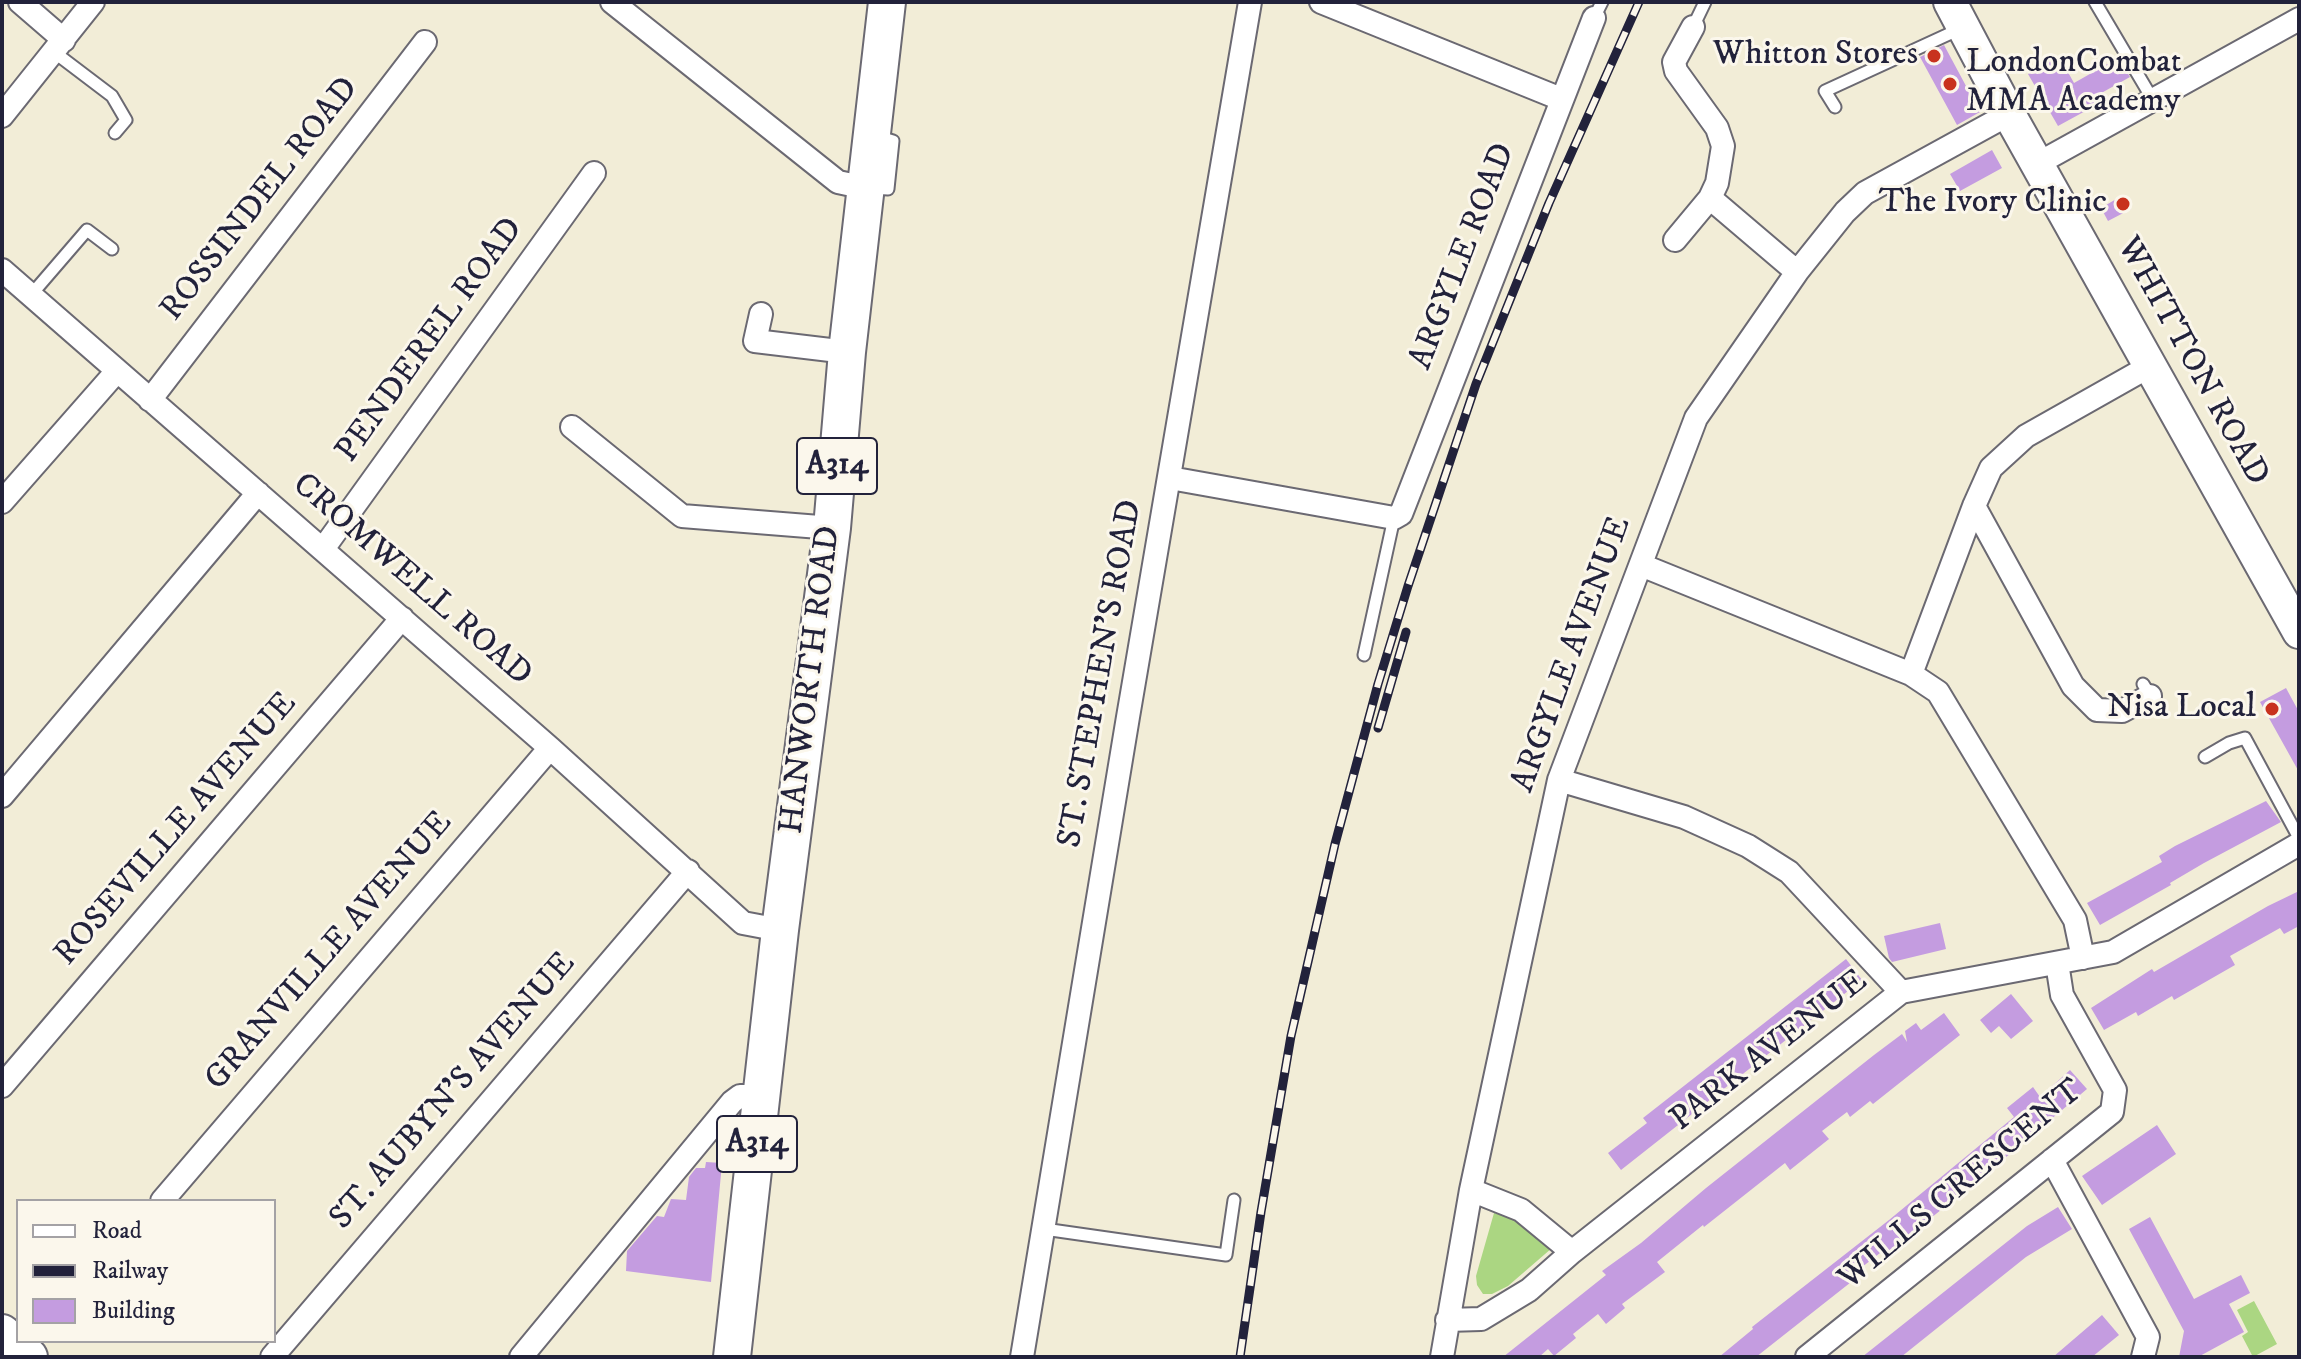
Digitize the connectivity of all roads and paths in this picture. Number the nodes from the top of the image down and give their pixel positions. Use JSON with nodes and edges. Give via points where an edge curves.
{"nodes":[{"id":1,"x":20,"y":2,"type":"edge"},
{"id":2,"x":93,"y":2,"type":"edge"},
{"id":3,"x":612,"y":2,"type":"edge"},
{"id":4,"x":887,"y":2,"type":"edge"},
{"id":5,"x":1250,"y":2,"type":"edge"},
{"id":6,"x":1321,"y":2,"type":"edge"},
{"id":7,"x":1705,"y":2,"type":"edge"},
{"id":8,"x":2095,"y":2,"type":"edge"},
{"id":9,"x":1598,"y":10,"type":"edge"},
{"id":10,"x":1956,"y":15,"type":"edge"},
{"id":11,"x":2298,"y":20,"type":"edge"},
{"id":12,"x":1693,"y":27,"type":"joint"},
{"id":13,"x":425,"y":42,"type":"dead end"},
{"id":14,"x":59,"y":46,"type":"junction"},
{"id":15,"x":1561,"y":99,"type":"junction"},
{"id":16,"x":2153,"y":100,"type":"junction"},
{"id":17,"x":1835,"y":107,"type":"dead end"},
{"id":18,"x":2009,"y":114,"type":"junction"},
{"id":19,"x":2,"y":116,"type":"edge"},
{"id":20,"x":115,"y":133,"type":"dead end"},
{"id":21,"x":2037,"y":164,"type":"junction"},
{"id":22,"x":594,"y":173,"type":"dead end"},
{"id":23,"x":866,"y":188,"type":"junction"},
{"id":24,"x":1710,"y":198,"type":"junction"},
{"id":25,"x":1675,"y":240,"type":"dead end"},
{"id":26,"x":112,"y":249,"type":"dead end"},
{"id":27,"x":2,"y":270,"type":"edge"},
{"id":28,"x":1797,"y":272,"type":"junction"},
{"id":29,"x":31,"y":295,"type":"junction"},
{"id":30,"x":761,"y":314,"type":"dead end"},
{"id":31,"x":847,"y":352,"type":"junction"},
{"id":32,"x":2150,"y":366,"type":"junction"},
{"id":33,"x":117,"y":371,"type":"junction"},
{"id":34,"x":150,"y":400,"type":"junction"},
{"id":35,"x":572,"y":427,"type":"dead end"},
{"id":36,"x":1170,"y":478,"type":"junction"},
{"id":37,"x":258,"y":493,"type":"junction"},
{"id":38,"x":2,"y":502,"type":"edge"},
{"id":39,"x":1974,"y":506,"type":"junction"},
{"id":40,"x":1394,"y":518,"type":"junction"},
{"id":41,"x":832,"y":528,"type":"junction"},
{"id":42,"x":323,"y":549,"type":"junction"},
{"id":43,"x":1641,"y":565,"type":"junction"},
{"id":44,"x":402,"y":618,"type":"junction"},
{"id":45,"x":2299,"y":632,"type":"edge"},
{"id":46,"x":1364,"y":655,"type":"dead end"},
{"id":47,"x":1911,"y":674,"type":"junction"},
{"id":48,"x":2150,"y":696,"type":"dead end"},
{"id":49,"x":550,"y":748,"type":"junction"},
{"id":50,"x":2205,"y":757,"type":"dead end"},
{"id":51,"x":1559,"y":780,"type":"junction"},
{"id":52,"x":2,"y":796,"type":"edge"},
{"id":53,"x":2299,"y":838,"type":"edge"},
{"id":54,"x":2299,"y":844,"type":"edge"},
{"id":55,"x":688,"y":871,"type":"junction"},
{"id":56,"x":780,"y":930,"type":"junction"},
{"id":57,"x":2083,"y":958,"type":"junction"},
{"id":58,"x":2057,"y":963,"type":"junction"},
{"id":59,"x":1901,"y":992,"type":"junction"},
{"id":60,"x":2,"y":1086,"type":"edge"},
{"id":61,"x":762,"y":1096,"type":"junction"},
{"id":62,"x":2052,"y":1160,"type":"junction"},
{"id":63,"x":1471,"y":1190,"type":"junction"},
{"id":64,"x":164,"y":1199,"type":"edge"},
{"id":65,"x":1234,"y":1200,"type":"dead end"},
{"id":66,"x":1044,"y":1229,"type":"junction"},
{"id":67,"x":1572,"y":1252,"type":"junction"},
{"id":68,"x":1447,"y":1320,"type":"junction"},
{"id":69,"x":2,"y":1333,"type":"edge"},
{"id":70,"x":28,"y":1357,"type":"edge"},
{"id":71,"x":272,"y":1357,"type":"edge"},
{"id":72,"x":521,"y":1357,"type":"edge"},
{"id":73,"x":732,"y":1357,"type":"edge"},
{"id":74,"x":1022,"y":1357,"type":"edge"},
{"id":75,"x":1442,"y":1357,"type":"edge"},
{"id":76,"x":1807,"y":1357,"type":"edge"},
{"id":77,"x":2143,"y":1357,"type":"edge"}],
"edges":[{"from":1,"to":14,"type":"street"},
{"from":2,"to":14,"type":"street"},
{"from":3,"to":23,"type":"street","via":[[838,182]]},
{"from":4,"to":23,"type":"main road","name":"HANWORTH ROAD","number":"A314"},
{"from":5,"to":36,"type":"street","name":"ST. STEPHEN'S ROAD"},
{"from":6,"to":15,"type":"street"},
{"from":7,"to":12,"type":"lane"},
{"from":8,"to":16,"type":"lane"},
{"from":9,"to":15,"type":"street","name":"ARGYLE ROAD"},
{"from":10,"to":17,"type":"lane","via":[[1825,91]]},
{"from":10,"to":18,"type":"main road","name":"WHITTON ROAD"},
{"from":11,"to":16,"type":"street"},
{"from":12,"to":24,"type":"street","via":[[1674,62],[1723,146]]},
{"from":13,"to":34,"type":"street","name":"ROSSINDEL ROAD"},
{"from":14,"to":19,"type":"street"},
{"from":14,"to":20,"type":"lane","via":[[112,96],[126,120]]},
{"from":15,"to":40,"type":"street","name":"ARGYLE ROAD","via":[[1401,514]]},
{"from":16,"to":21,"type":"street"},
{"from":18,"to":21,"type":"main road","name":"WHITTON ROAD"},
{"from":18,"to":28,"type":"street","name":"ARGYLE AVENUE","via":[[1865,193]]},
{"from":21,"to":32,"type":"main road","name":"WHITTON ROAD"},
{"from":22,"to":42,"type":"street","name":"PENDEREL ROAD"},
{"from":23,"to":31,"type":"main road","name":"HANWORTH ROAD","number":"A314"},
{"from":24,"to":25,"type":"street"},
{"from":24,"to":28,"type":"street"},
{"from":26,"to":29,"type":"lane","via":[[87,230]]},
{"from":27,"to":29,"type":"street","name":"CROMWELL ROAD"},
{"from":28,"to":43,"type":"street","name":"ARGYLE AVENUE","via":[[1696,418]]},
{"from":29,"to":33,"type":"street","name":"CROMWELL ROAD"},
{"from":30,"to":31,"type":"street","via":[[755,341]]},
{"from":31,"to":41,"type":"main road","name":"HANWORTH ROAD","number":"A314"},
{"from":32,"to":39,"type":"street","via":[[2026,436],[1991,468]]},
{"from":32,"to":45,"type":"main road","name":"WHITTON ROAD"},
{"from":33,"to":34,"type":"street","name":"CROMWELL ROAD"},
{"from":33,"to":38,"type":"street"},
{"from":34,"to":37,"type":"street","name":"CROMWELL ROAD"},
{"from":35,"to":41,"type":"street","via":[[682,516]]},
{"from":36,"to":40,"type":"street"},
{"from":36,"to":66,"type":"street","name":"ST. STEPHEN'S ROAD"},
{"from":37,"to":42,"type":"street","name":"CROMWELL ROAD"},
{"from":37,"to":52,"type":"street"},
{"from":39,"to":47,"type":"street"},
{"from":39,"to":48,"type":"street","via":[[2073,686],[2097,710],[2122,711]]},
{"from":40,"to":46,"type":"lane"},
{"from":41,"to":56,"type":"main road","name":"HANWORTH ROAD","number":"A314"},
{"from":42,"to":44,"type":"street","name":"CROMWELL ROAD"},
{"from":43,"to":47,"type":"street"},
{"from":43,"to":51,"type":"street","name":"ARGYLE AVENUE"},
{"from":44,"to":49,"type":"street","name":"CROMWELL ROAD"},
{"from":44,"to":60,"type":"street","name":"ROSEVILLE AVENUE"},
{"from":47,"to":57,"type":"street","via":[[1938,692],[2075,920]]},
{"from":49,"to":55,"type":"street","name":"CROMWELL ROAD"},
{"from":49,"to":64,"type":"street","name":"GRANVILLE AVENUE"},
{"from":50,"to":53,"type":"lane","via":[[2245,738]]},
{"from":51,"to":59,"type":"street","via":[[1684,817],[1748,846],[1789,872]]},
{"from":51,"to":63,"type":"street","name":"ARGYLE AVENUE"},
{"from":54,"to":57,"type":"street","name":"PARK AVENUE","via":[[2113,952]]},
{"from":55,"to":56,"type":"street","name":"CROMWELL ROAD","via":[[743,923]]},
{"from":55,"to":71,"type":"street","name":"ST. AUBYN'S AVENUE"},
{"from":56,"to":61,"type":"main road","name":"HANWORTH ROAD","number":"A314"},
{"from":57,"to":58,"type":"street","name":"PARK AVENUE"},
{"from":58,"to":59,"type":"street","name":"PARK AVENUE"},
{"from":58,"to":62,"type":"street","name":"WILLS CRESCENT","via":[[2062,995],[2115,1090],[2112,1112]]},
{"from":59,"to":67,"type":"street","name":"PARK AVENUE"},
{"from":61,"to":72,"type":"street","via":[[740,1096],[732,1102]]},
{"from":61,"to":73,"type":"main road","name":"HANWORTH ROAD","number":"A314"},
{"from":62,"to":76,"type":"street","name":"WILLS CRESCENT"},
{"from":62,"to":77,"type":"street","via":[[2148,1337]]},
{"from":63,"to":67,"type":"street","via":[[1521,1210]]},
{"from":63,"to":68,"type":"street","name":"ARGYLE AVENUE"},
{"from":65,"to":66,"type":"lane","via":[[1226,1255]]},
{"from":66,"to":74,"type":"street","name":"ST. STEPHEN'S ROAD"},
{"from":67,"to":68,"type":"street","name":"PARK AVENUE","via":[[1529,1290],[1481,1319]]},
{"from":68,"to":75,"type":"street","name":"ARGYLE AVENUE"},
{"from":69,"to":70,"type":"main road"}]}
